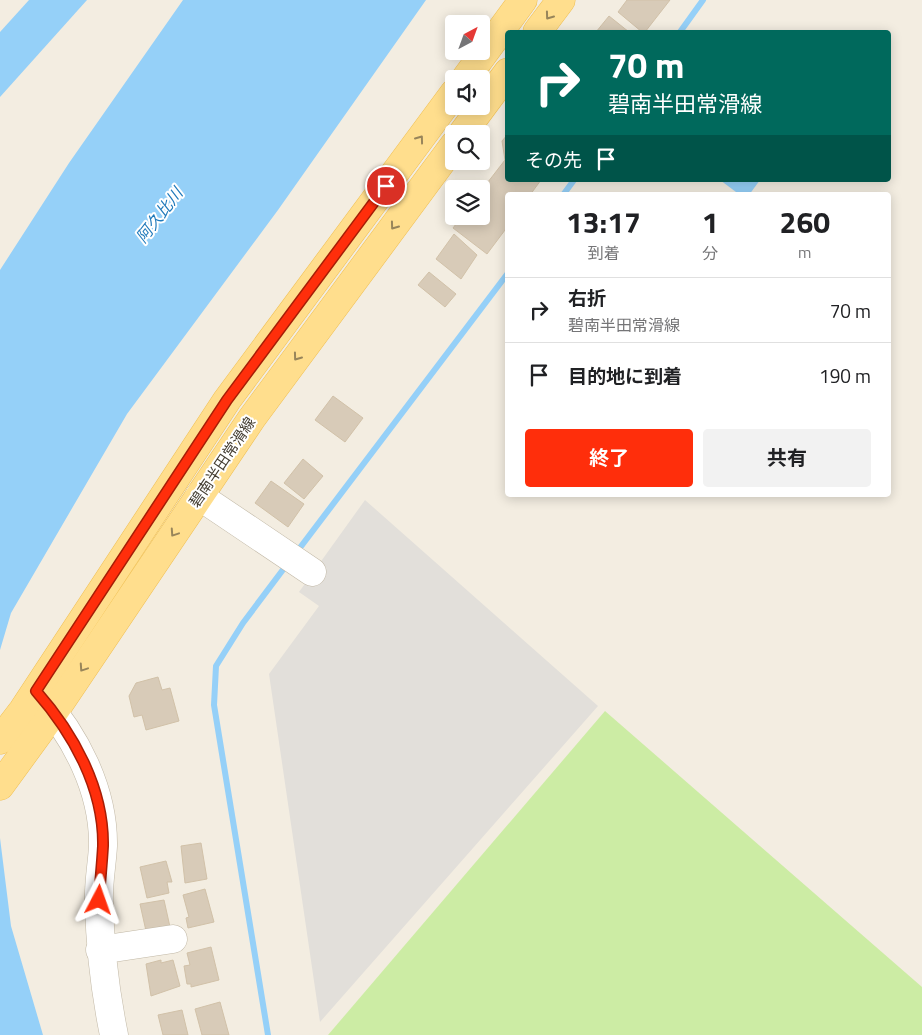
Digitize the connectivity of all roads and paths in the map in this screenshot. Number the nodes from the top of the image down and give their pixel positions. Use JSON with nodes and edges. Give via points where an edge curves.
{"nodes":[{"id":1,"x":523,"y":0,"type":"edge"},
{"id":2,"x":561,"y":0,"type":"edge"},
{"id":3,"x":538,"y":30,"type":"edge"},
{"id":4,"x":472,"y":70,"type":"edge"},
{"id":5,"x":505,"y":76,"type":"edge"},
{"id":6,"x":445,"y":105,"type":"edge"},
{"id":7,"x":469,"y":125,"type":"edge"},
{"id":8,"x":445,"y":157,"type":"edge"},
{"id":9,"x":199,"y":496,"type":"junction"},
{"id":10,"x":312,"y":572,"type":"dead end"},
{"id":11,"x":30,"y":701,"type":"junction"},
{"id":12,"x":54,"y":712,"type":"junction"},
{"id":13,"x":0,"y":740,"type":"edge"},
{"id":14,"x":0,"y":786,"type":"edge"},
{"id":15,"x":173,"y":939,"type":"dead end"},
{"id":16,"x":100,"y":950,"type":"junction"},
{"id":17,"x":114,"y":1035,"type":"edge"}],
"edges":[{"from":1,"to":4,"type":"main road"},
{"from":2,"to":3,"type":"main road","one_way":true},
{"from":5,"to":7,"type":"main road"},
{"from":11,"to":6,"type":"main road","name":"碧南半田常滑線","one_way":true,"via":[[227,400]]},
{"from":8,"to":9,"type":"main road","name":"碧南半田常滑線","one_way":true,"via":[[252,418]]},
{"from":9,"to":10,"type":"street"},
{"from":9,"to":12,"type":"main road","name":"碧南半田常滑線","one_way":true},
{"from":11,"to":12,"type":"street"},
{"from":11,"to":13,"type":"main road","name":"碧南半田常滑線"},
{"from":12,"to":14,"type":"main road","name":"碧南半田常滑線"},
{"from":12,"to":16,"type":"street","via":[[76,745],[98,797],[103,844]]},
{"from":15,"to":16,"type":"street"},
{"from":16,"to":17,"type":"street"}]}
